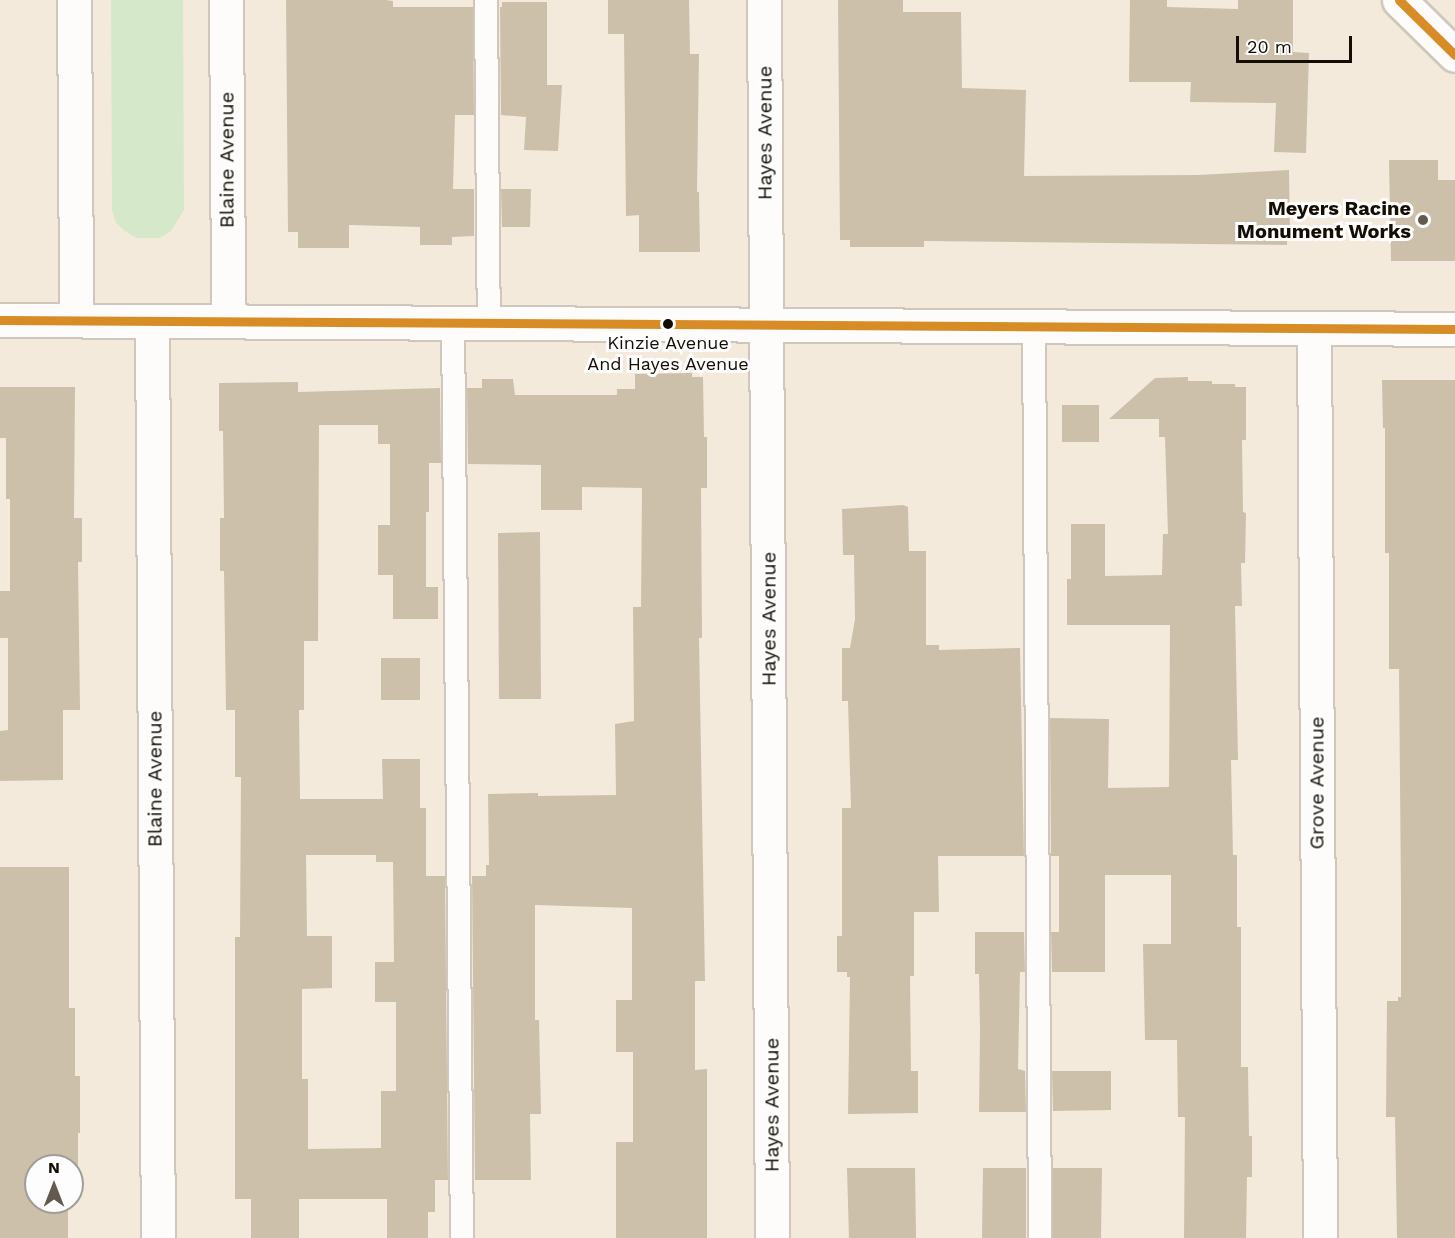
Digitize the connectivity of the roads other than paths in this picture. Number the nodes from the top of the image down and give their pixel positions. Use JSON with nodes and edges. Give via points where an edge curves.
{"nodes":[{"id":1,"x":74,"y":0,"type":"edge"},
{"id":2,"x":226,"y":0,"type":"edge"},
{"id":3,"x":486,"y":0,"type":"edge"},
{"id":4,"x":764,"y":0,"type":"edge"},
{"id":5,"x":1399,"y":0,"type":"edge"},
{"id":6,"x":1455,"y":55,"type":"edge"},
{"id":7,"x":0,"y":320,"type":"edge"},
{"id":8,"x":76,"y":320,"type":"junction"},
{"id":9,"x":152,"y":321,"type":"junction"},
{"id":10,"x":228,"y":321,"type":"junction"},
{"id":11,"x":453,"y":322,"type":"junction"},
{"id":12,"x":489,"y":322,"type":"junction"},
{"id":13,"x":766,"y":324,"type":"junction"},
{"id":14,"x":1034,"y":326,"type":"junction"},
{"id":15,"x":1314,"y":328,"type":"junction"},
{"id":16,"x":1455,"y":329,"type":"edge"},
{"id":17,"x":158,"y":1238,"type":"edge"},
{"id":18,"x":462,"y":1238,"type":"edge"},
{"id":19,"x":772,"y":1238,"type":"edge"},
{"id":20,"x":1040,"y":1238,"type":"edge"},
{"id":21,"x":1320,"y":1238,"type":"edge"}],
"edges":[{"from":1,"to":8,"type":"street"},
{"from":2,"to":10,"type":"street","name":"Blaine Avenue"},
{"from":3,"to":12,"type":"lane"},
{"from":4,"to":13,"type":"street","name":"Hayes Avenue"},
{"from":5,"to":6,"type":"street"},
{"from":7,"to":8,"type":"street"},
{"from":8,"to":9,"type":"street"},
{"from":9,"to":10,"type":"street"},
{"from":9,"to":17,"type":"street","name":"Blaine Avenue"},
{"from":10,"to":11,"type":"street"},
{"from":11,"to":12,"type":"street"},
{"from":11,"to":18,"type":"lane"},
{"from":12,"to":13,"type":"street"},
{"from":13,"to":14,"type":"street"},
{"from":13,"to":19,"type":"street","name":"Hayes Avenue"},
{"from":14,"to":15,"type":"street"},
{"from":14,"to":20,"type":"lane"},
{"from":15,"to":16,"type":"street"},
{"from":15,"to":21,"type":"street","name":"Grove Avenue"}]}
